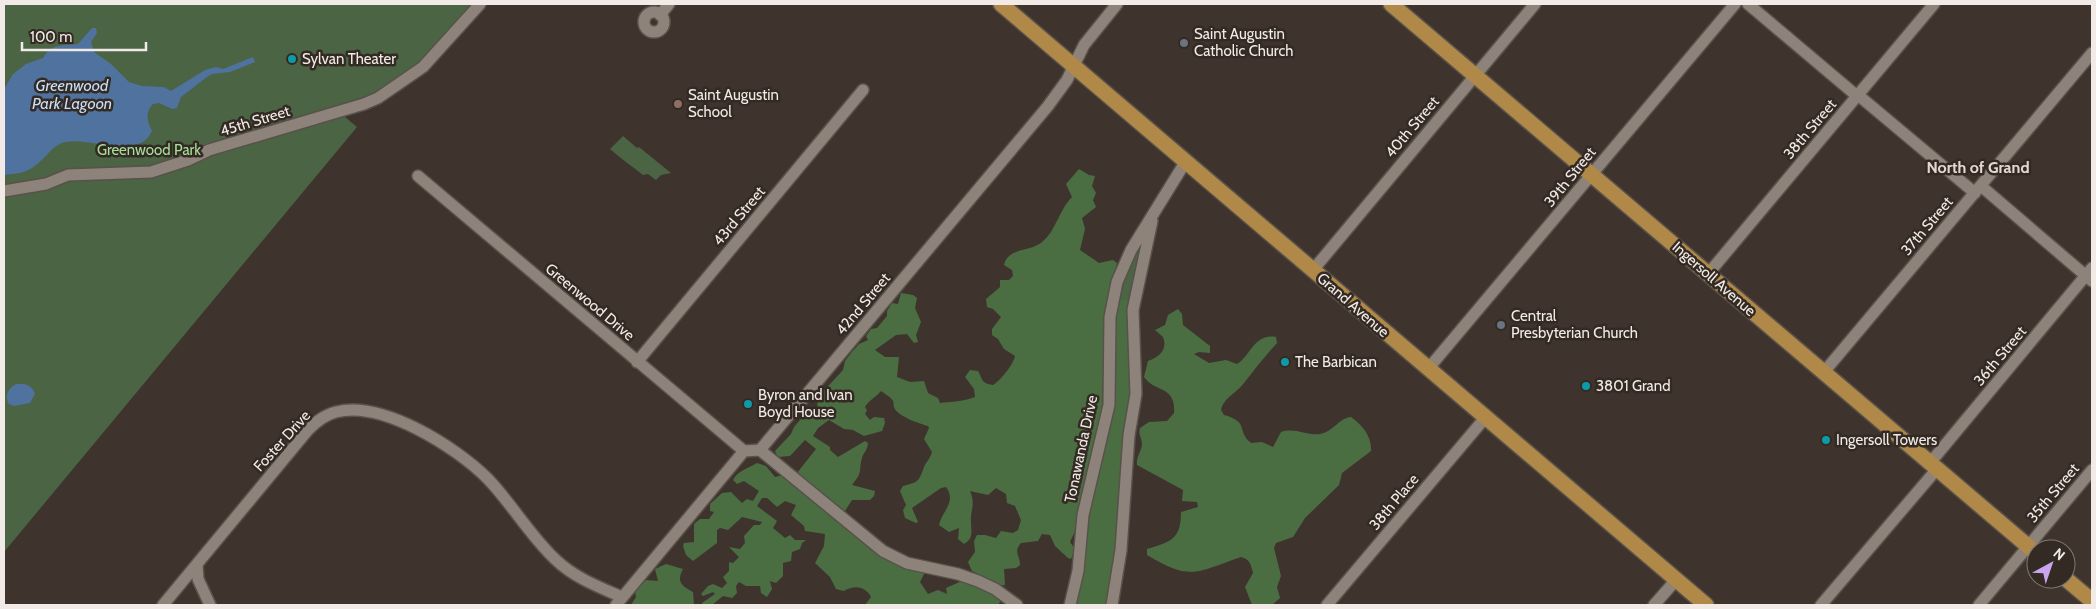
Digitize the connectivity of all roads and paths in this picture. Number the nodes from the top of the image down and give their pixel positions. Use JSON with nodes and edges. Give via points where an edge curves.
{"nodes":[{"id":1,"x":480,"y":4,"type":"edge"},
{"id":2,"x":669,"y":4,"type":"edge"},
{"id":3,"x":1001,"y":4,"type":"edge"},
{"id":4,"x":1117,"y":4,"type":"edge"},
{"id":5,"x":1391,"y":4,"type":"edge"},
{"id":6,"x":1535,"y":4,"type":"edge"},
{"id":7,"x":1735,"y":4,"type":"edge"},
{"id":8,"x":1748,"y":4,"type":"edge"},
{"id":9,"x":1934,"y":4,"type":"edge"},
{"id":10,"x":660,"y":15,"type":"dead end"},
{"id":11,"x":2092,"y":53,"type":"edge"},
{"id":12,"x":1073,"y":64,"type":"junction"},
{"id":13,"x":1475,"y":75,"type":"junction"},
{"id":14,"x":863,"y":90,"type":"dead end"},
{"id":15,"x":1857,"y":96,"type":"junction"},
{"id":16,"x":1186,"y":161,"type":"junction"},
{"id":17,"x":1591,"y":174,"type":"junction"},
{"id":18,"x":418,"y":176,"type":"dead end"},
{"id":19,"x":1978,"y":190,"type":"junction"},
{"id":20,"x":4,"y":191,"type":"edge"},
{"id":21,"x":1153,"y":218,"type":"junction"},
{"id":22,"x":1313,"y":270,"type":"junction"},
{"id":23,"x":1708,"y":274,"type":"junction"},
{"id":24,"x":2090,"y":275,"type":"edge"},
{"id":25,"x":637,"y":362,"type":"junction"},
{"id":26,"x":1428,"y":369,"type":"junction"},
{"id":27,"x":1824,"y":372,"type":"junction"},
{"id":28,"x":1485,"y":418,"type":"junction"},
{"id":29,"x":760,"y":450,"type":"junction"},
{"id":30,"x":744,"y":451,"type":"junction"},
{"id":31,"x":1933,"y":466,"type":"junction"},
{"id":32,"x":2092,"y":470,"type":"edge"},
{"id":33,"x":2040,"y":539,"type":"edge"},
{"id":34,"x":2026,"y":545,"type":"edge"},
{"id":35,"x":2026,"y":556,"type":"edge"},
{"id":36,"x":197,"y":565,"type":"junction"},
{"id":37,"x":1676,"y":580,"type":"junction"},
{"id":38,"x":2076,"y":587,"type":"edge"},
{"id":39,"x":619,"y":601,"type":"edge"},
{"id":40,"x":2092,"y":601,"type":"edge"},
{"id":41,"x":163,"y":605,"type":"edge"},
{"id":42,"x":210,"y":605,"type":"edge"},
{"id":43,"x":1017,"y":605,"type":"edge"},
{"id":44,"x":1070,"y":605,"type":"edge"},
{"id":45,"x":1112,"y":605,"type":"edge"},
{"id":46,"x":1326,"y":605,"type":"edge"},
{"id":47,"x":1654,"y":605,"type":"edge"},
{"id":48,"x":1706,"y":605,"type":"edge"},
{"id":49,"x":1822,"y":605,"type":"edge"},
{"id":50,"x":1979,"y":605,"type":"edge"}],
"edges":[{"from":1,"to":20,"type":"street","name":"45th Street","via":[[423,67],[364,104],[208,150],[150,172],[68,175],[46,184]]},
{"from":2,"to":10,"type":"street"},
{"from":3,"to":12,"type":"main road","name":"Grand Avenue"},
{"from":4,"to":12,"type":"street","name":"42nd Street"},
{"from":5,"to":13,"type":"main road","name":"Ingersoll Avenue"},
{"from":6,"to":13,"type":"street","name":"40th Street"},
{"from":7,"to":17,"type":"street","name":"39th Street"},
{"from":8,"to":15,"type":"street"},
{"from":9,"to":15,"type":"street","name":"38th Street"},
{"from":11,"to":19,"type":"street","name":"37th Street"},
{"from":12,"to":16,"type":"main road","name":"Grand Avenue"},
{"from":12,"to":29,"type":"street","name":"42nd Street","via":[[1048,106]]},
{"from":13,"to":17,"type":"main road","name":"Ingersoll Avenue"},
{"from":13,"to":22,"type":"street","name":"40th Street"},
{"from":14,"to":25,"type":"street","name":"43rd Street"},
{"from":15,"to":19,"type":"street"},
{"from":15,"to":23,"type":"street","name":"38th Street"},
{"from":16,"to":21,"type":"street","name":"Tonawanda Drive"},
{"from":16,"to":22,"type":"main road","name":"Grand Avenue"},
{"from":17,"to":23,"type":"main road","name":"Ingersoll Avenue"},
{"from":17,"to":26,"type":"street","name":"39th Street"},
{"from":18,"to":25,"type":"street","name":"Greenwood Drive"},
{"from":19,"to":24,"type":"street"},
{"from":19,"to":27,"type":"street","name":"37th Street"},
{"from":21,"to":44,"type":"street","name":"Tonawanda Drive","via":[[1124,265],[1113,299],[1109,405],[1083,515],[1078,571]]},
{"from":21,"to":45,"type":"street","name":"Tonawanda Drive","via":[[1132,310],[1136,394],[1129,435],[1121,550]]},
{"from":22,"to":26,"type":"main road","name":"Grand Avenue"},
{"from":23,"to":27,"type":"main road","name":"Ingersoll Avenue"},
{"from":24,"to":31,"type":"street","name":"36th Street"},
{"from":25,"to":30,"type":"street","name":"Greenwood Drive"},
{"from":26,"to":28,"type":"main road","name":"Grand Avenue"},
{"from":27,"to":31,"type":"main road","name":"Ingersoll Avenue"},
{"from":28,"to":37,"type":"main road","name":"Grand Avenue"},
{"from":28,"to":46,"type":"street","name":"38th Place"},
{"from":29,"to":30,"type":"street"},
{"from":29,"to":43,"type":"street","via":[[883,551],[907,563],[978,581]]},
{"from":30,"to":39,"type":"street"},
{"from":31,"to":34,"type":"main road","name":"Ingersoll Avenue"},
{"from":31,"to":49,"type":"street","name":"36th Street"},
{"from":32,"to":33,"type":"street","name":"35th Street"},
{"from":35,"to":50,"type":"street","name":"35th Street"},
{"from":36,"to":39,"type":"street","name":"Foster Drive","via":[[308,430],[327,415],[347,410],[398,420],[450,448],[488,479],[566,569]]},
{"from":36,"to":41,"type":"street","name":"Foster Drive"},
{"from":36,"to":42,"type":"street","via":[[198,579]]},
{"from":37,"to":47,"type":"street"},
{"from":37,"to":48,"type":"main road","name":"Grand Avenue"},
{"from":38,"to":40,"type":"main road"}]}
